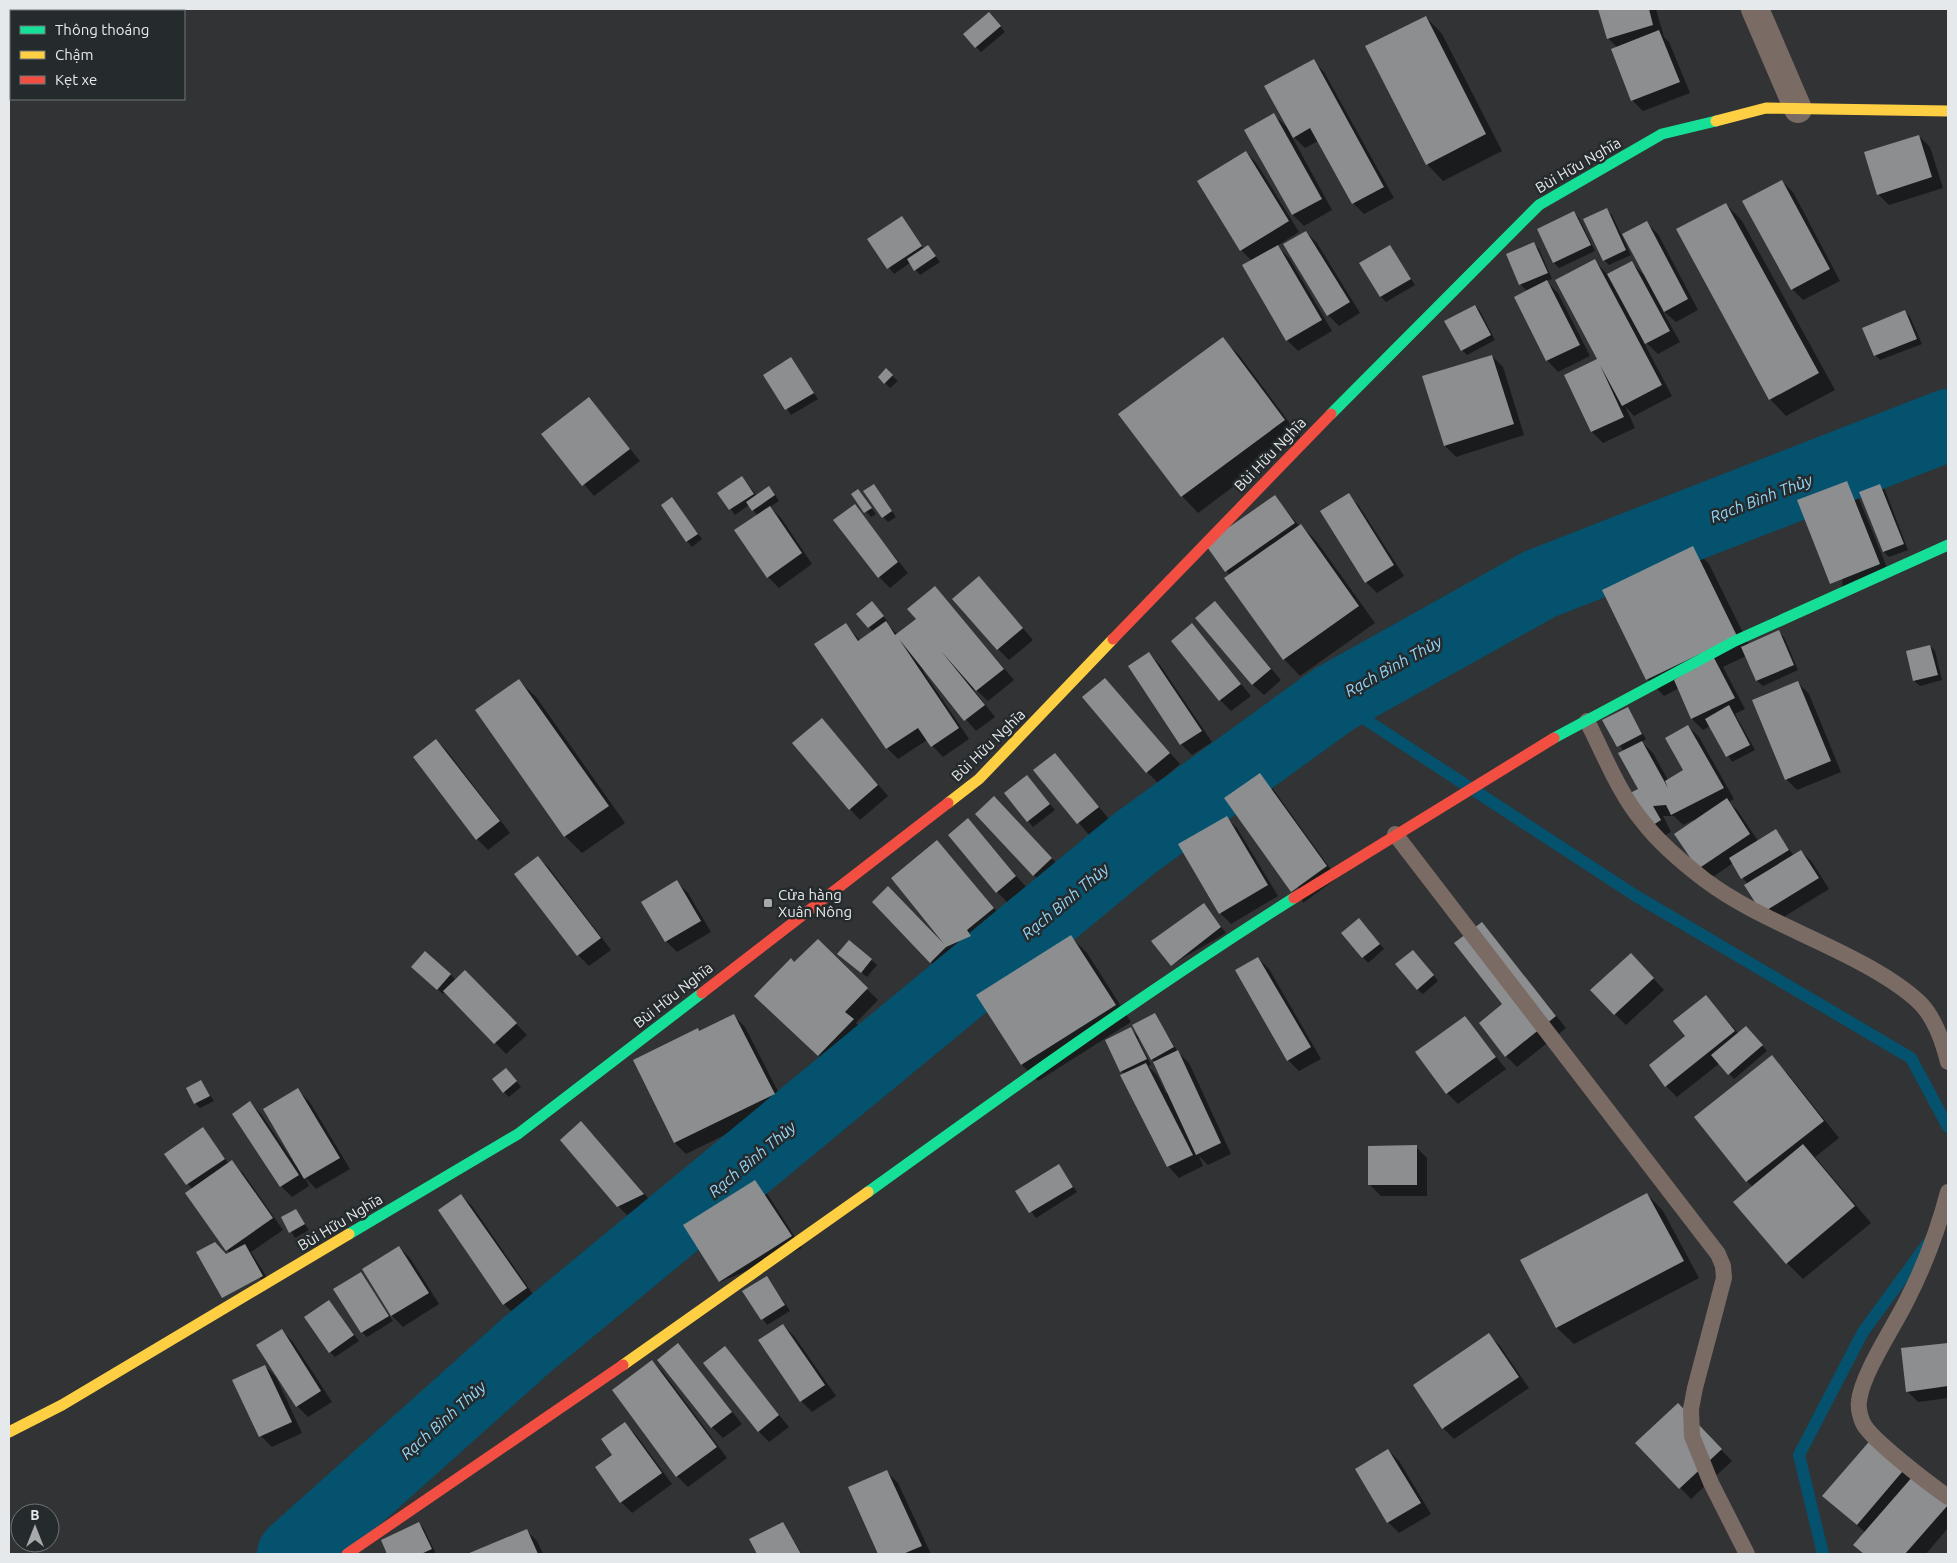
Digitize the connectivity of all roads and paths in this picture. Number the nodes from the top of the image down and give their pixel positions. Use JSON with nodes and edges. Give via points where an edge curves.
{"nodes":[{"id":1,"x":1755,"y":9,"type":"edge"},
{"id":2,"x":1798,"y":109,"type":"junction"},
{"id":3,"x":1948,"y":111,"type":"edge"},
{"id":4,"x":1948,"y":545,"type":"edge"},
{"id":5,"x":1587,"y":721,"type":"junction"},
{"id":6,"x":1396,"y":834,"type":"junction"},
{"id":7,"x":1948,"y":1062,"type":"edge"},
{"id":8,"x":1948,"y":1192,"type":"edge"},
{"id":9,"x":9,"y":1432,"type":"edge"},
{"id":10,"x":1948,"y":1497,"type":"edge"},
{"id":11,"x":347,"y":1554,"type":"edge"},
{"id":12,"x":1746,"y":1554,"type":"edge"}],
"edges":[{"from":1,"to":2,"type":"street"},
{"from":2,"to":3,"type":"main road","name":"Bùi Hữu Nghĩa"},
{"from":2,"to":9,"type":"main road","name":"Bùi Hữu Nghĩa","via":[[1766,108],[1662,134],[1539,206],[1297,448],[978,779],[518,1134],[62,1405]]},
{"from":4,"to":5,"type":"main road","via":[[1734,641]]},
{"from":5,"to":6,"type":"main road","via":[[1528,752]]},
{"from":5,"to":7,"type":"lane","via":[[1629,802],[1663,844],[1706,880],[1741,903],[1852,958],[1906,991],[1922,1005],[1933,1022]]},
{"from":6,"to":11,"type":"main road","via":[[1213,951],[1003,1095],[663,1338]]},
{"from":6,"to":12,"type":"lane","via":[[1718,1254],[1724,1278],[1695,1388],[1691,1410],[1692,1436]]},
{"from":8,"to":10,"type":"lane","via":[[1926,1258],[1858,1401],[1864,1426],[1894,1455]]}]}
